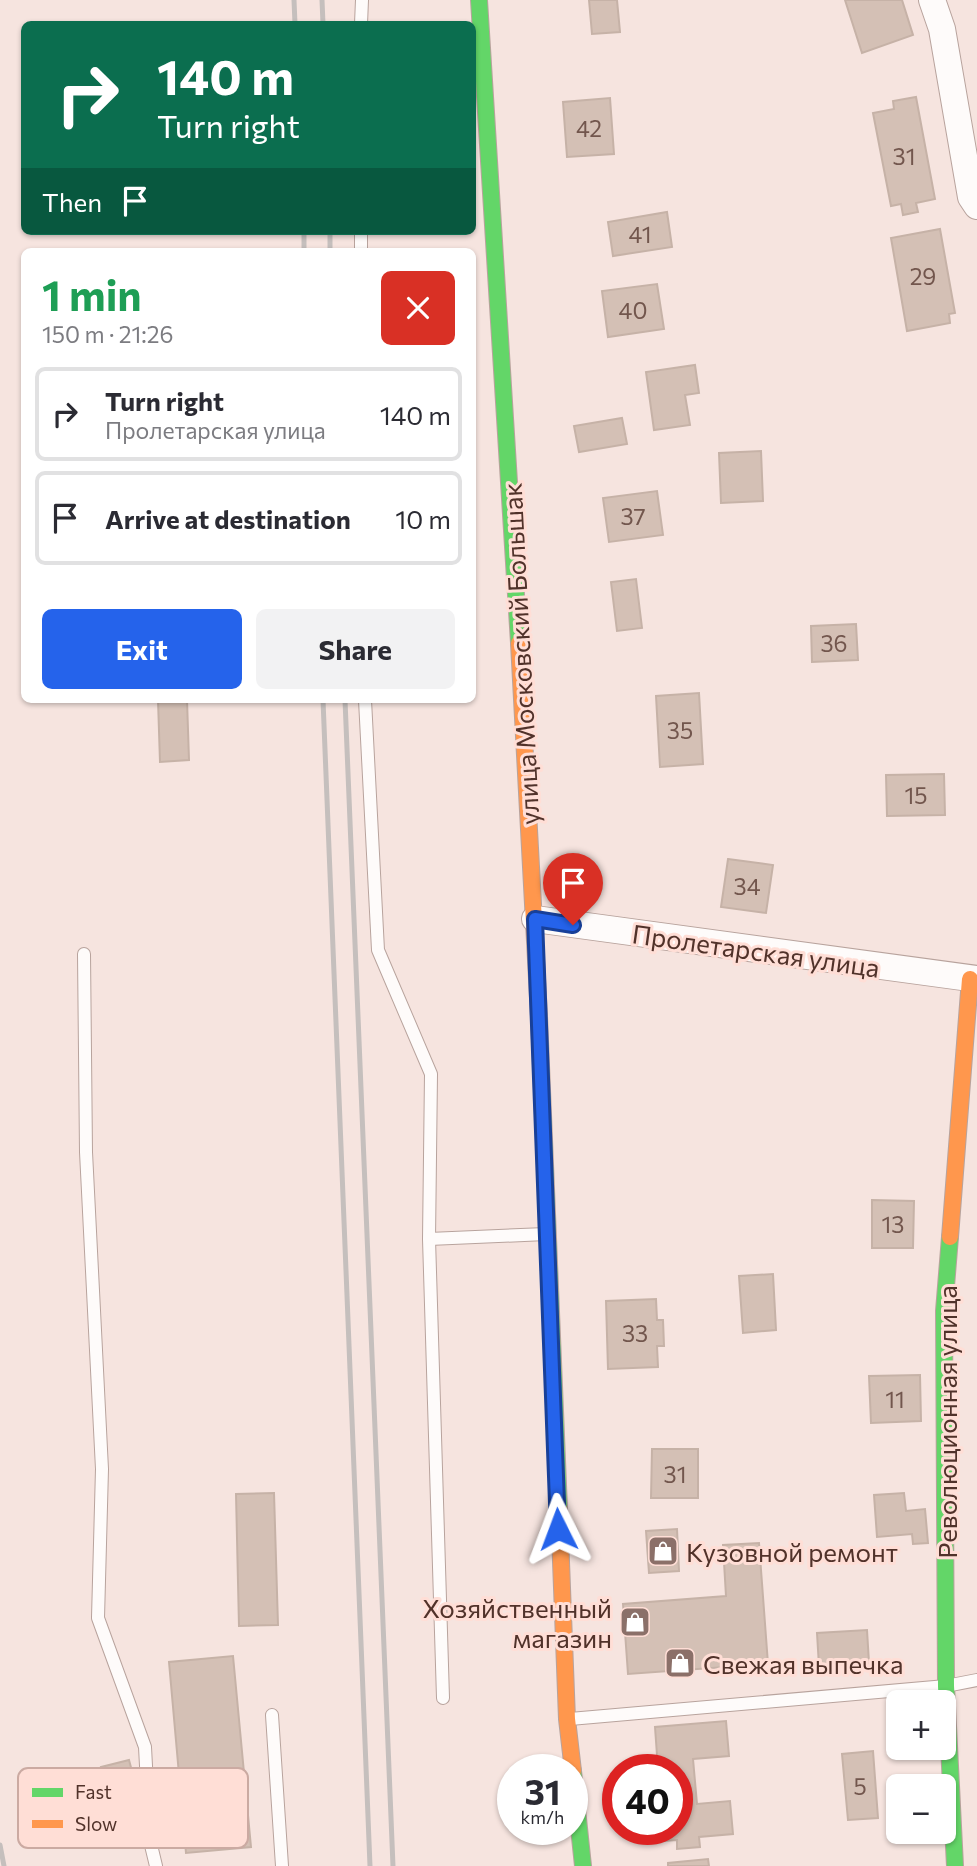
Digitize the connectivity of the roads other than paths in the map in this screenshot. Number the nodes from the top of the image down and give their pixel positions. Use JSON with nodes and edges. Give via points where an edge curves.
{"nodes":[{"id":1,"x":362,"y":0,"type":"edge"},
{"id":2,"x":479,"y":0,"type":"edge"},
{"id":3,"x":932,"y":0,"type":"edge"},
{"id":4,"x":361,"y":21,"type":"edge"},
{"id":5,"x":977,"y":206,"type":"edge"},
{"id":6,"x":365,"y":703,"type":"edge"},
{"id":7,"x":535,"y":919,"type":"junction"},
{"id":8,"x":84,"y":954,"type":"dead end"},
{"id":9,"x":974,"y":979,"type":"edge"},
{"id":10,"x":546,"y":1234,"type":"junction"},
{"id":11,"x":429,"y":1238,"type":"junction"},
{"id":12,"x":977,"y":1680,"type":"edge"},
{"id":13,"x":946,"y":1686,"type":"junction"},
{"id":14,"x":443,"y":1698,"type":"dead end"},
{"id":15,"x":272,"y":1715,"type":"dead end"},
{"id":16,"x":567,"y":1719,"type":"junction"},
{"id":17,"x":146,"y":1768,"type":"edge"},
{"id":18,"x":152,"y":1848,"type":"edge"},
{"id":19,"x":156,"y":1866,"type":"edge"},
{"id":20,"x":282,"y":1866,"type":"edge"},
{"id":21,"x":583,"y":1866,"type":"edge"},
{"id":22,"x":956,"y":1866,"type":"edge"}],
"edges":[{"from":1,"to":4,"type":"lane"},
{"from":2,"to":7,"type":"street","name":"улица Московский Большак"},
{"from":3,"to":5,"type":"street","via":[[942,29],[971,197]]},
{"from":6,"to":11,"type":"lane","via":[[378,950],[432,1074]]},
{"from":7,"to":9,"type":"street","name":"Пролетарская улица"},
{"from":7,"to":10,"type":"street","name":"улица Московский Большак"},
{"from":8,"to":17,"type":"lane","via":[[86,1152],[102,1469],[99,1618],[145,1747]]},
{"from":9,"to":13,"type":"street","name":"Революционная улица","via":[[944,1311]]},
{"from":10,"to":11,"type":"lane"},
{"from":10,"to":16,"type":"street","name":"улица Московский Большак"},
{"from":11,"to":14,"type":"lane"},
{"from":12,"to":13,"type":"lane"},
{"from":13,"to":16,"type":"lane"},
{"from":13,"to":22,"type":"street","name":"Революционная улица"},
{"from":15,"to":20,"type":"lane"},
{"from":16,"to":21,"type":"street","name":"улица Московский Большак"},
{"from":18,"to":19,"type":"lane"}]}
